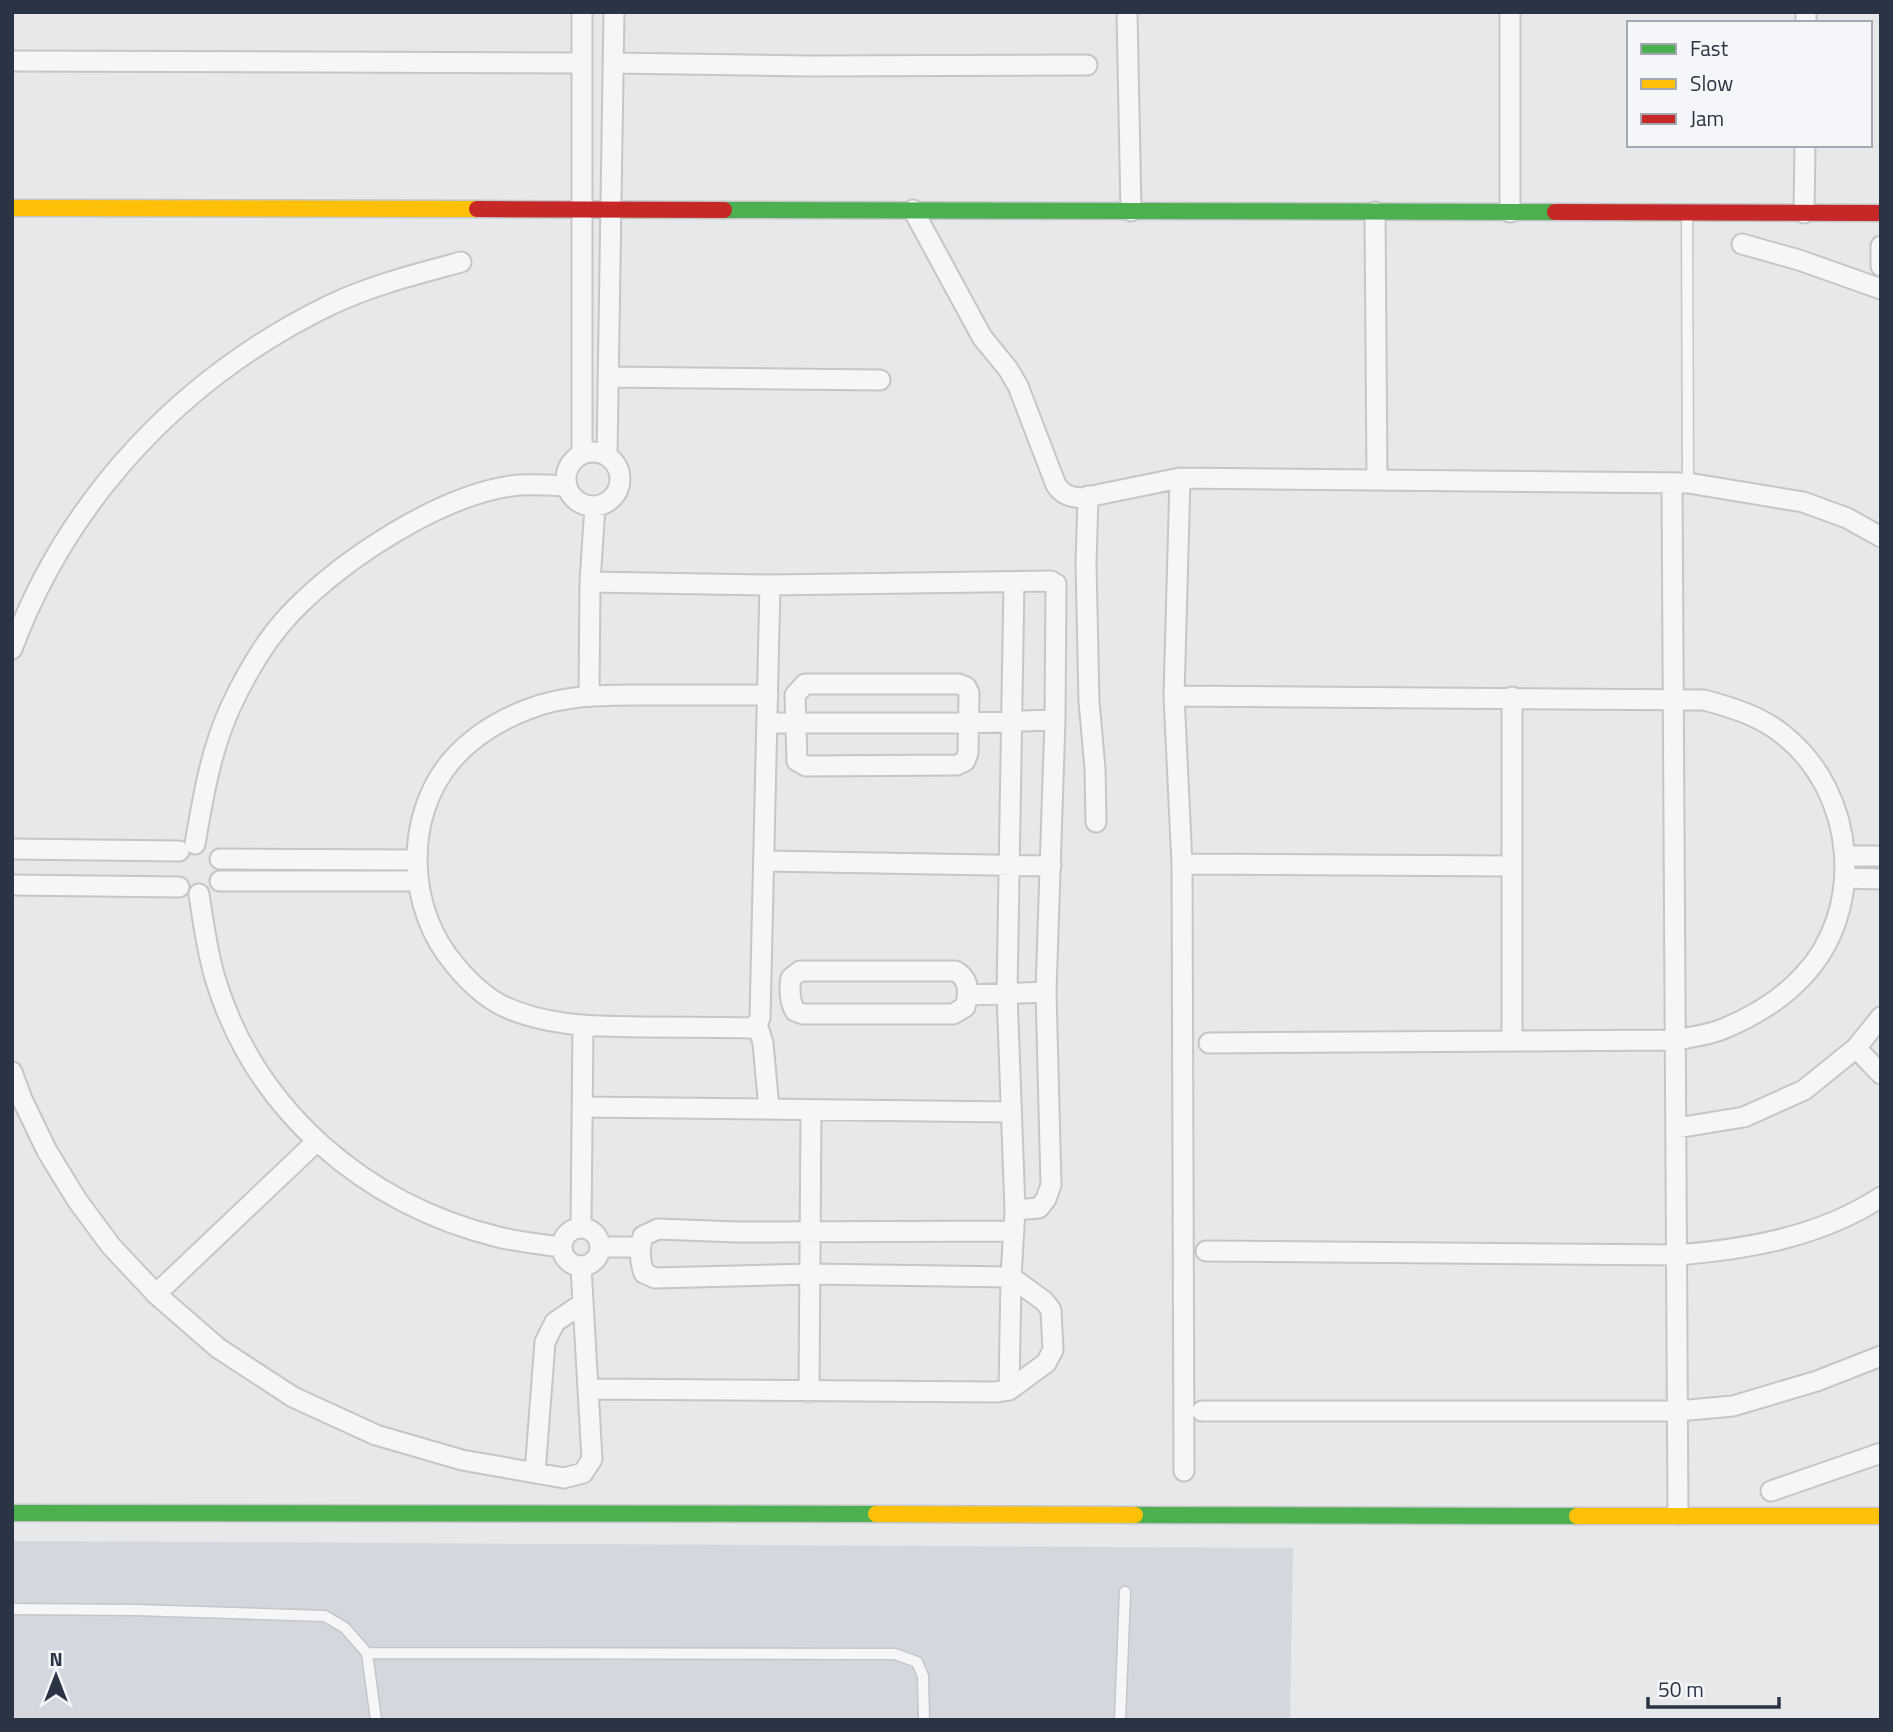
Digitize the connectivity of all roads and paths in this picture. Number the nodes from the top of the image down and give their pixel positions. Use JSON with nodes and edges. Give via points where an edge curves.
{"nodes":[{"id":1,"x":582,"y":12,"type":"edge"},
{"id":2,"x":614,"y":12,"type":"edge"},
{"id":3,"x":1127,"y":12,"type":"edge"},
{"id":4,"x":1510,"y":12,"type":"edge"},
{"id":5,"x":12,"y":61,"type":"edge"},
{"id":6,"x":581,"y":63,"type":"junction"},
{"id":7,"x":613,"y":63,"type":"junction"},
{"id":8,"x":1087,"y":65,"type":"dead end"},
{"id":9,"x":581,"y":107,"type":"junction"},
{"id":10,"x":613,"y":109,"type":"junction"},
{"id":11,"x":1805,"y":147,"type":"edge"},
{"id":12,"x":12,"y":208,"type":"edge"},
{"id":13,"x":581,"y":209,"type":"junction"},
{"id":14,"x":612,"y":209,"type":"junction"},
{"id":15,"x":914,"y":210,"type":"junction"},
{"id":16,"x":1131,"y":211,"type":"junction"},
{"id":17,"x":1375,"y":212,"type":"junction"},
{"id":18,"x":1510,"y":212,"type":"junction"},
{"id":19,"x":1687,"y":213,"type":"junction"},
{"id":20,"x":1804,"y":213,"type":"junction"},
{"id":21,"x":1881,"y":214,"type":"edge"},
{"id":22,"x":1742,"y":244,"type":"dead end"},
{"id":23,"x":1881,"y":246,"type":"edge"},
{"id":24,"x":461,"y":262,"type":"dead end"},
{"id":25,"x":1881,"y":265,"type":"edge"},
{"id":26,"x":1881,"y":289,"type":"edge"},
{"id":27,"x":608,"y":377,"type":"junction"},
{"id":28,"x":880,"y":380,"type":"dead end"},
{"id":29,"x":582,"y":454,"type":"junction"},
{"id":30,"x":607,"y":455,"type":"junction"},
{"id":31,"x":1180,"y":478,"type":"junction"},
{"id":32,"x":1377,"y":480,"type":"junction"},
{"id":33,"x":1680,"y":483,"type":"junction"},
{"id":34,"x":567,"y":486,"type":"junction"},
{"id":35,"x":1088,"y":496,"type":"junction"},
{"id":36,"x":595,"y":506,"type":"junction"},
{"id":37,"x":1881,"y":537,"type":"edge"},
{"id":38,"x":590,"y":582,"type":"junction"},
{"id":39,"x":1014,"y":582,"type":"junction"},
{"id":40,"x":770,"y":585,"type":"junction"},
{"id":41,"x":12,"y":649,"type":"edge"},
{"id":42,"x":589,"y":695,"type":"junction"},
{"id":43,"x":768,"y":695,"type":"junction"},
{"id":44,"x":1174,"y":696,"type":"junction"},
{"id":45,"x":1512,"y":698,"type":"junction"},
{"id":46,"x":1675,"y":699,"type":"junction"},
{"id":47,"x":1055,"y":720,"type":"junction"},
{"id":48,"x":768,"y":723,"type":"junction"},
{"id":49,"x":795,"y":723,"type":"junction"},
{"id":50,"x":969,"y":723,"type":"junction"},
{"id":51,"x":1012,"y":723,"type":"junction"},
{"id":52,"x":1096,"y":822,"type":"dead end"},
{"id":53,"x":187,"y":848,"type":"junction"},
{"id":54,"x":12,"y":849,"type":"edge"},
{"id":55,"x":1845,"y":856,"type":"junction"},
{"id":56,"x":1881,"y":856,"type":"edge"},
{"id":57,"x":220,"y":859,"type":"junction"},
{"id":58,"x":417,"y":860,"type":"junction"},
{"id":59,"x":765,"y":861,"type":"junction"},
{"id":60,"x":1182,"y":864,"type":"junction"},
{"id":61,"x":1009,"y":865,"type":"junction"},
{"id":62,"x":1051,"y":866,"type":"junction"},
{"id":63,"x":1512,"y":866,"type":"junction"},
{"id":64,"x":1845,"y":878,"type":"junction"},
{"id":65,"x":1881,"y":878,"type":"edge"},
{"id":66,"x":220,"y":881,"type":"junction"},
{"id":67,"x":417,"y":881,"type":"junction"},
{"id":68,"x":12,"y":885,"type":"edge"},
{"id":69,"x":179,"y":887,"type":"junction"},
{"id":70,"x":199,"y":894,"type":"junction"},
{"id":71,"x":789,"y":989,"type":"junction"},
{"id":72,"x":761,"y":991,"type":"junction"},
{"id":73,"x":1046,"y":992,"type":"junction"},
{"id":74,"x":1007,"y":993,"type":"junction"},
{"id":75,"x":969,"y":995,"type":"junction"},
{"id":76,"x":1881,"y":1017,"type":"edge"},
{"id":77,"x":757,"y":1024,"type":"junction"},
{"id":78,"x":583,"y":1026,"type":"junction"},
{"id":79,"x":1676,"y":1040,"type":"junction"},
{"id":80,"x":1512,"y":1041,"type":"junction"},
{"id":81,"x":1209,"y":1042,"type":"dead end"},
{"id":82,"x":1856,"y":1048,"type":"junction"},
{"id":83,"x":12,"y":1072,"type":"edge"},
{"id":84,"x":1881,"y":1074,"type":"edge"},
{"id":85,"x":583,"y":1107,"type":"junction"},
{"id":86,"x":769,"y":1109,"type":"junction"},
{"id":87,"x":811,"y":1110,"type":"junction"},
{"id":88,"x":1010,"y":1112,"type":"junction"},
{"id":89,"x":1677,"y":1128,"type":"junction"},
{"id":90,"x":316,"y":1142,"type":"junction"},
{"id":91,"x":1881,"y":1197,"type":"edge"},
{"id":92,"x":1015,"y":1210,"type":"junction"},
{"id":93,"x":581,"y":1227,"type":"junction"},
{"id":94,"x":1014,"y":1231,"type":"junction"},
{"id":95,"x":810,"y":1232,"type":"junction"},
{"id":96,"x":561,"y":1247,"type":"junction"},
{"id":97,"x":601,"y":1247,"type":"junction"},
{"id":98,"x":640,"y":1247,"type":"junction"},
{"id":99,"x":1206,"y":1251,"type":"dead end"},
{"id":100,"x":1677,"y":1255,"type":"junction"},
{"id":101,"x":581,"y":1267,"type":"junction"},
{"id":102,"x":809,"y":1274,"type":"junction"},
{"id":103,"x":1011,"y":1277,"type":"junction"},
{"id":104,"x":156,"y":1294,"type":"junction"},
{"id":105,"x":583,"y":1303,"type":"junction"},
{"id":106,"x":1881,"y":1356,"type":"edge"},
{"id":107,"x":589,"y":1389,"type":"junction"},
{"id":108,"x":1009,"y":1390,"type":"junction"},
{"id":109,"x":809,"y":1392,"type":"junction"},
{"id":110,"x":1202,"y":1411,"type":"dead end"},
{"id":111,"x":1678,"y":1411,"type":"junction"},
{"id":112,"x":1881,"y":1453,"type":"edge"},
{"id":113,"x":1184,"y":1472,"type":"dead end"},
{"id":114,"x":535,"y":1473,"type":"junction"},
{"id":115,"x":1771,"y":1491,"type":"dead end"},
{"id":116,"x":12,"y":1513,"type":"edge"},
{"id":117,"x":1678,"y":1514,"type":"junction"},
{"id":118,"x":1881,"y":1516,"type":"edge"},
{"id":119,"x":1125,"y":1592,"type":"dead end"},
{"id":120,"x":12,"y":1609,"type":"edge"},
{"id":121,"x":367,"y":1653,"type":"junction"},
{"id":122,"x":376,"y":1720,"type":"edge"},
{"id":123,"x":924,"y":1720,"type":"edge"},
{"id":124,"x":1120,"y":1720,"type":"edge"}],
"edges":[{"from":1,"to":6,"type":"street"},
{"from":2,"to":7,"type":"street"},
{"from":3,"to":16,"type":"street"},
{"from":4,"to":18,"type":"street"},
{"from":5,"to":6,"type":"street"},
{"from":6,"to":9,"type":"street"},
{"from":7,"to":8,"type":"street"},
{"from":7,"to":10,"type":"street"},
{"from":9,"to":10,"type":"street"},
{"from":9,"to":13,"type":"street"},
{"from":10,"to":14,"type":"street"},
{"from":11,"to":20,"type":"street"},
{"from":12,"to":13,"type":"street"},
{"from":13,"to":14,"type":"street"},
{"from":13,"to":29,"type":"street"},
{"from":14,"to":15,"type":"street"},
{"from":14,"to":27,"type":"street"},
{"from":15,"to":16,"type":"street"},
{"from":15,"to":35,"type":"street","via":[[982,337],[1018,386],[1056,485],[1062,494]]},
{"from":16,"to":17,"type":"street"},
{"from":17,"to":18,"type":"street"},
{"from":17,"to":32,"type":"street"},
{"from":18,"to":19,"type":"street"},
{"from":19,"to":20,"type":"street"},
{"from":19,"to":33,"type":"lane"},
{"from":20,"to":21,"type":"street"},
{"from":22,"to":26,"type":"street"},
{"from":23,"to":25,"type":"street"},
{"from":24,"to":41,"type":"street","via":[[384,283],[332,304],[281,330],[189,395],[140,442],[77,521],[47,570]]},
{"from":27,"to":28,"type":"street"},
{"from":27,"to":30,"type":"street"},
{"from":29,"to":30,"type":"street"},
{"from":29,"to":34,"type":"street","via":[[568,467]]},
{"from":30,"to":36,"type":"street","via":[[621,480],[613,498]]},
{"from":31,"to":32,"type":"street"},
{"from":31,"to":35,"type":"street"},
{"from":31,"to":44,"type":"street"},
{"from":32,"to":33,"type":"street"},
{"from":33,"to":37,"type":"street","via":[[1803,502]]},
{"from":33,"to":46,"type":"street"},
{"from":34,"to":36,"type":"street","via":[[577,501]]},
{"from":34,"to":53,"type":"street","via":[[517,485],[476,496],[428,515],[327,578],[282,624],[230,707]]},
{"from":35,"to":52,"type":"street","via":[[1089,702]]},
{"from":36,"to":38,"type":"street"},
{"from":38,"to":40,"type":"street"},
{"from":38,"to":42,"type":"street"},
{"from":39,"to":40,"type":"street"},
{"from":39,"to":47,"type":"street","via":[[1056,584]]},
{"from":39,"to":51,"type":"street"},
{"from":40,"to":43,"type":"street"},
{"from":42,"to":43,"type":"street"},
{"from":42,"to":58,"type":"street","via":[[527,709],[491,726],[466,746],[451,761],[432,794],[421,824]]},
{"from":43,"to":48,"type":"street"},
{"from":44,"to":45,"type":"street"},
{"from":44,"to":60,"type":"street"},
{"from":45,"to":46,"type":"street"},
{"from":45,"to":63,"type":"street"},
{"from":46,"to":55,"type":"street","via":[[1734,708],[1786,737],[1825,783],[1837,810]]},
{"from":46,"to":79,"type":"street"},
{"from":47,"to":51,"type":"street"},
{"from":47,"to":62,"type":"street"},
{"from":48,"to":49,"type":"street"},
{"from":48,"to":59,"type":"street"},
{"from":49,"to":50,"type":"street"},
{"from":49,"to":50,"type":"street","via":[[795,695],[805,684],[959,684],[969,693]]},
{"from":49,"to":50,"type":"street","via":[[797,761],[806,766],[957,765],[965,761],[968,752]]},
{"from":50,"to":51,"type":"street"},
{"from":51,"to":61,"type":"street"},
{"from":53,"to":54,"type":"street"},
{"from":53,"to":57,"type":"street","via":[[210,848]]},
{"from":53,"to":69,"type":"street","via":[[172,865],[173,880]]},
{"from":55,"to":56,"type":"street"},
{"from":55,"to":64,"type":"street"},
{"from":57,"to":58,"type":"street"},
{"from":57,"to":66,"type":"street"},
{"from":58,"to":67,"type":"street"},
{"from":59,"to":61,"type":"street"},
{"from":59,"to":72,"type":"street"},
{"from":60,"to":63,"type":"street"},
{"from":60,"to":113,"type":"street"},
{"from":61,"to":62,"type":"street"},
{"from":61,"to":74,"type":"street"},
{"from":62,"to":73,"type":"street"},
{"from":63,"to":80,"type":"street"},
{"from":64,"to":65,"type":"street"},
{"from":64,"to":79,"type":"street","via":[[1839,914],[1825,946],[1804,976],[1777,999],[1721,1030]]},
{"from":66,"to":67,"type":"street"},
{"from":66,"to":70,"type":"street"},
{"from":67,"to":78,"type":"street","via":[[427,919],[444,953],[469,982],[501,1005],[536,1020]]},
{"from":68,"to":69,"type":"street"},
{"from":69,"to":70,"type":"street"},
{"from":70,"to":90,"type":"street","via":[[215,978],[231,1021],[252,1062]]},
{"from":71,"to":72,"type":"street"},
{"from":71,"to":75,"type":"street","via":[[791,978],[800,971],[956,971],[965,978]]},
{"from":71,"to":75,"type":"street","via":[[791,1004],[803,1014],[953,1014],[965,1007]]},
{"from":72,"to":77,"type":"street"},
{"from":73,"to":74,"type":"street"},
{"from":73,"to":92,"type":"street","via":[[1051,1185],[1038,1208]]},
{"from":74,"to":75,"type":"street"},
{"from":74,"to":88,"type":"street"},
{"from":76,"to":82,"type":"street"},
{"from":77,"to":78,"type":"street","via":[[750,1028]]},
{"from":77,"to":86,"type":"street"},
{"from":78,"to":85,"type":"street"},
{"from":79,"to":80,"type":"street"},
{"from":79,"to":89,"type":"street"},
{"from":80,"to":81,"type":"street"},
{"from":82,"to":84,"type":"street"},
{"from":82,"to":89,"type":"street","via":[[1804,1090],[1744,1117]]},
{"from":83,"to":104,"type":"street","via":[[47,1151],[77,1200],[111,1246]]},
{"from":85,"to":86,"type":"street"},
{"from":85,"to":93,"type":"street"},
{"from":86,"to":87,"type":"street"},
{"from":87,"to":88,"type":"street"},
{"from":87,"to":95,"type":"street"},
{"from":88,"to":92,"type":"street"},
{"from":89,"to":100,"type":"street"},
{"from":90,"to":96,"type":"street","via":[[376,1186],[414,1206],[498,1237]]},
{"from":90,"to":104,"type":"street"},
{"from":91,"to":100,"type":"street","via":[[1828,1224],[1780,1241]]},
{"from":92,"to":94,"type":"street"},
{"from":93,"to":96,"type":"street","via":[[567,1233]]},
{"from":93,"to":97,"type":"street","via":[[595,1233]]},
{"from":94,"to":95,"type":"street"},
{"from":94,"to":103,"type":"street"},
{"from":95,"to":98,"type":"street","via":[[658,1229],[643,1237]]},
{"from":95,"to":102,"type":"street"},
{"from":96,"to":101,"type":"street","via":[[567,1261]]},
{"from":97,"to":98,"type":"street"},
{"from":97,"to":101,"type":"street","via":[[595,1261]]},
{"from":98,"to":102,"type":"street","via":[[644,1273],[655,1278]]},
{"from":99,"to":100,"type":"street"},
{"from":100,"to":111,"type":"street"},
{"from":101,"to":105,"type":"street"},
{"from":102,"to":103,"type":"street"},
{"from":102,"to":109,"type":"street"},
{"from":103,"to":108,"type":"street"},
{"from":103,"to":108,"type":"street","via":[[1051,1310],[1053,1350],[1046,1363]]},
{"from":104,"to":114,"type":"street","via":[[218,1348],[293,1397],[376,1434],[462,1460]]},
{"from":105,"to":107,"type":"street"},
{"from":105,"to":114,"type":"street","via":[[555,1322],[545,1342]]},
{"from":106,"to":111,"type":"street","via":[[1733,1406]]},
{"from":107,"to":109,"type":"street"},
{"from":107,"to":114,"type":"street","via":[[592,1459],[583,1473],[564,1478]]},
{"from":108,"to":109,"type":"street"},
{"from":110,"to":111,"type":"street"},
{"from":111,"to":117,"type":"street"},
{"from":112,"to":115,"type":"street"},
{"from":116,"to":117,"type":"street"},
{"from":117,"to":118,"type":"street"},
{"from":119,"to":124,"type":"lane"},
{"from":120,"to":121,"type":"lane","via":[[325,1616],[345,1628]]},
{"from":121,"to":122,"type":"lane"},
{"from":121,"to":123,"type":"lane","via":[[895,1654],[917,1662],[923,1676]]}]}
